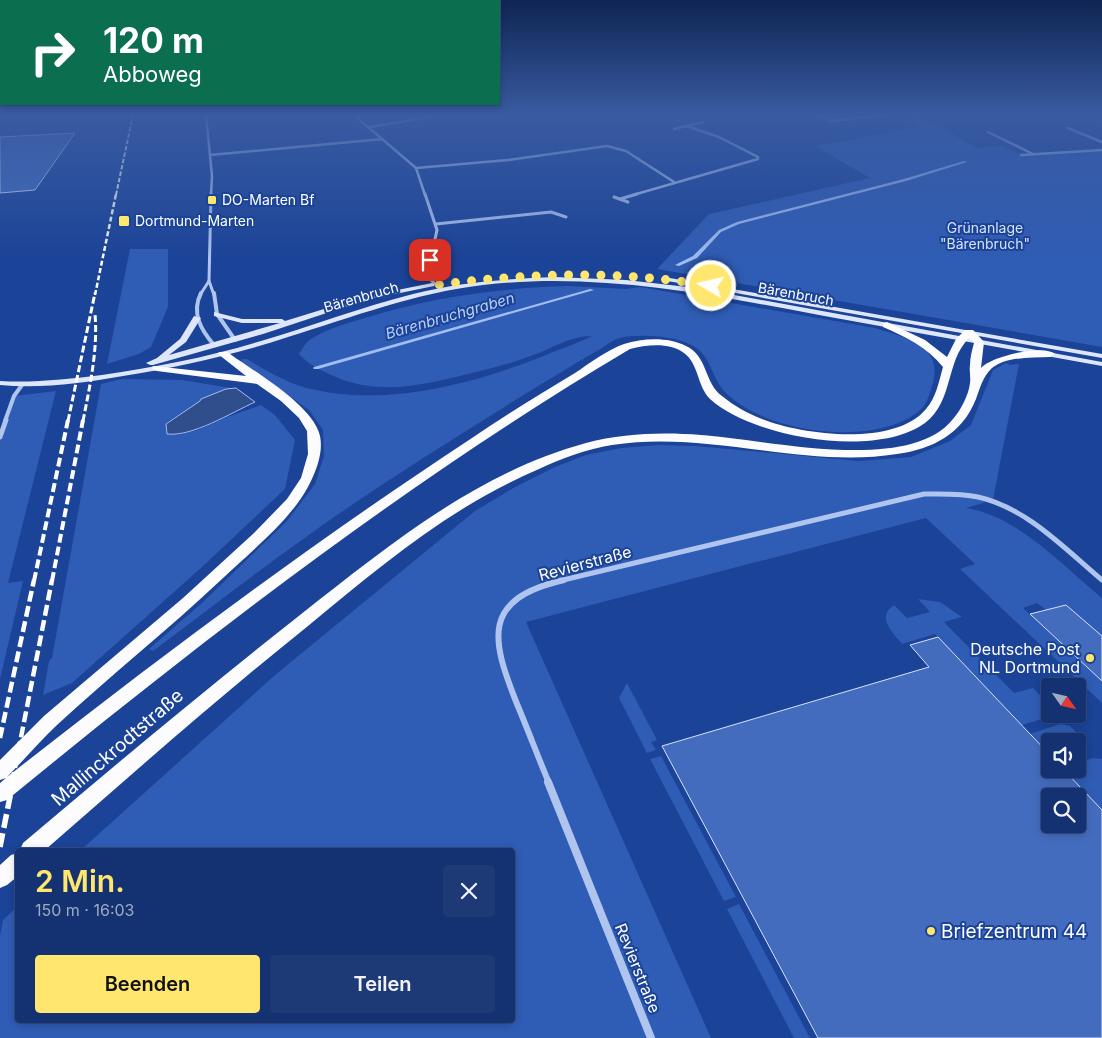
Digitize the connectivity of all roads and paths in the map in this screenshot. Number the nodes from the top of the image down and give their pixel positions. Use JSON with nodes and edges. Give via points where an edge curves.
{"nodes":[{"id":1,"x":210,"y":163,"type":"edge"},
{"id":2,"x":411,"y":163,"type":"edge"},
{"id":3,"x":468,"y":163,"type":"edge"},
{"id":4,"x":645,"y":163,"type":"edge"},
{"id":5,"x":742,"y":163,"type":"edge"},
{"id":6,"x":416,"y":168,"type":"junction"},
{"id":7,"x":674,"y":182,"type":"junction"},
{"id":8,"x":614,"y":197,"type":"dead end"},
{"id":9,"x":620,"y":199,"type":"junction"},
{"id":10,"x":628,"y":202,"type":"dead end"},
{"id":11,"x":566,"y":217,"type":"dead end"},
{"id":12,"x":436,"y":224,"type":"junction"},
{"id":13,"x":209,"y":281,"type":"junction"},
{"id":14,"x":436,"y":285,"type":"junction"},
{"id":15,"x":217,"y":314,"type":"junction"},
{"id":16,"x":197,"y":318,"type":"junction"},
{"id":17,"x":296,"y":320,"type":"junction"},
{"id":18,"x":887,"y":325,"type":"junction"},
{"id":19,"x":965,"y":335,"type":"junction"},
{"id":20,"x":235,"y":340,"type":"junction"},
{"id":21,"x":979,"y":342,"type":"junction"},
{"id":22,"x":214,"y":345,"type":"junction"},
{"id":23,"x":223,"y":354,"type":"junction"},
{"id":24,"x":1050,"y":354,"type":"junction"},
{"id":25,"x":1102,"y":356,"type":"edge"},
{"id":26,"x":1102,"y":364,"type":"edge"},
{"id":27,"x":155,"y":365,"type":"junction"},
{"id":28,"x":949,"y":367,"type":"junction"},
{"id":29,"x":259,"y":382,"type":"junction"},
{"id":30,"x":0,"y":383,"type":"edge"},
{"id":31,"x":976,"y":383,"type":"junction"},
{"id":32,"x":22,"y":385,"type":"junction"},
{"id":33,"x":0,"y":437,"type":"edge"},
{"id":34,"x":1102,"y":580,"type":"edge"},
{"id":35,"x":0,"y":772,"type":"edge"},
{"id":36,"x":0,"y":794,"type":"edge"},
{"id":37,"x":32,"y":848,"type":"edge"},
{"id":38,"x":15,"y":865,"type":"edge"},
{"id":39,"x":0,"y":878,"type":"edge"},
{"id":40,"x":651,"y":1038,"type":"edge"}],
"edges":[{"from":1,"to":13,"type":"street"},
{"from":2,"to":6,"type":"street"},
{"from":3,"to":6,"type":"street"},
{"from":4,"to":7,"type":"street"},
{"from":5,"to":7,"type":"street"},
{"from":6,"to":12,"type":"street"},
{"from":7,"to":9,"type":"street"},
{"from":8,"to":9,"type":"street"},
{"from":9,"to":10,"type":"street"},
{"from":11,"to":12,"type":"street","via":[[551,212]]},
{"from":12,"to":14,"type":"street","via":[[427,272]]},
{"from":13,"to":15,"type":"street"},
{"from":13,"to":16,"type":"street","via":[[199,292]]},
{"from":14,"to":17,"type":"main road","name":"Bärenbruch","via":[[365,298]]},
{"from":14,"to":19,"type":"main road","name":"Bärenbruch","via":[[549,274],[645,277],[692,282]]},
{"from":15,"to":17,"type":"main road","via":[[242,321]]},
{"from":15,"to":20,"type":"street"},
{"from":16,"to":22,"type":"street","via":[[201,330]]},
{"from":16,"to":27,"type":"main road","via":[[178,345]]},
{"from":17,"to":20,"type":"main road","name":"Bärenbruch"},
{"from":18,"to":19,"type":"main road","name":"Bärenbruch"},
{"from":18,"to":23,"type":"main road","name":"Bärenbruch","via":[[673,287],[604,280],[536,280],[417,295]]},
{"from":18,"to":28,"type":"highway","via":[[922,341]]},
{"from":19,"to":21,"type":"highway"},
{"from":19,"to":25,"type":"main road","name":"Bärenbruch"},
{"from":19,"to":28,"type":"highway"},
{"from":20,"to":22,"type":"main road","name":"Bärenbruch"},
{"from":20,"to":23,"type":"main road"},
{"from":21,"to":24,"type":"main road"},
{"from":21,"to":31,"type":"highway","via":[[974,366]]},
{"from":22,"to":23,"type":"main road"},
{"from":22,"to":27,"type":"main road","name":"Bärenbruch"},
{"from":23,"to":27,"type":"main road","name":"Bärenbruch"},
{"from":23,"to":29,"type":"highway"},
{"from":24,"to":26,"type":"main road"},
{"from":24,"to":31,"type":"highway","via":[[996,360]]},
{"from":27,"to":29,"type":"highway"},
{"from":27,"to":32,"type":"main road","name":"Bärenbruch","via":[[55,384]]},
{"from":28,"to":36,"type":"highway","via":[[940,397],[920,422],[882,435],[838,438],[772,427],[730,408],[713,395],[696,358],[678,346],[654,342],[626,348],[514,416],[393,497],[258,595]]},
{"from":29,"to":35,"type":"highway","via":[[285,399],[313,431],[314,454],[307,478],[292,502],[188,602],[50,721]]},
{"from":30,"to":32,"type":"main road","name":"Bärenbruch"},
{"from":31,"to":37,"type":"highway","name":"Mallinckrodtstraße","via":[[964,412],[950,430],[933,440],[888,452],[842,454],[662,437],[617,440],[556,457],[497,482],[435,518],[232,678]]},
{"from":32,"to":33,"type":"street","via":[[14,396]]},
{"from":34,"to":40,"type":"street","name":"Revierstraße","via":[[1029,520],[993,502],[958,494],[924,494],[554,582],[513,600],[498,630],[503,668]]},
{"from":38,"to":39,"type":"highway"}]}
